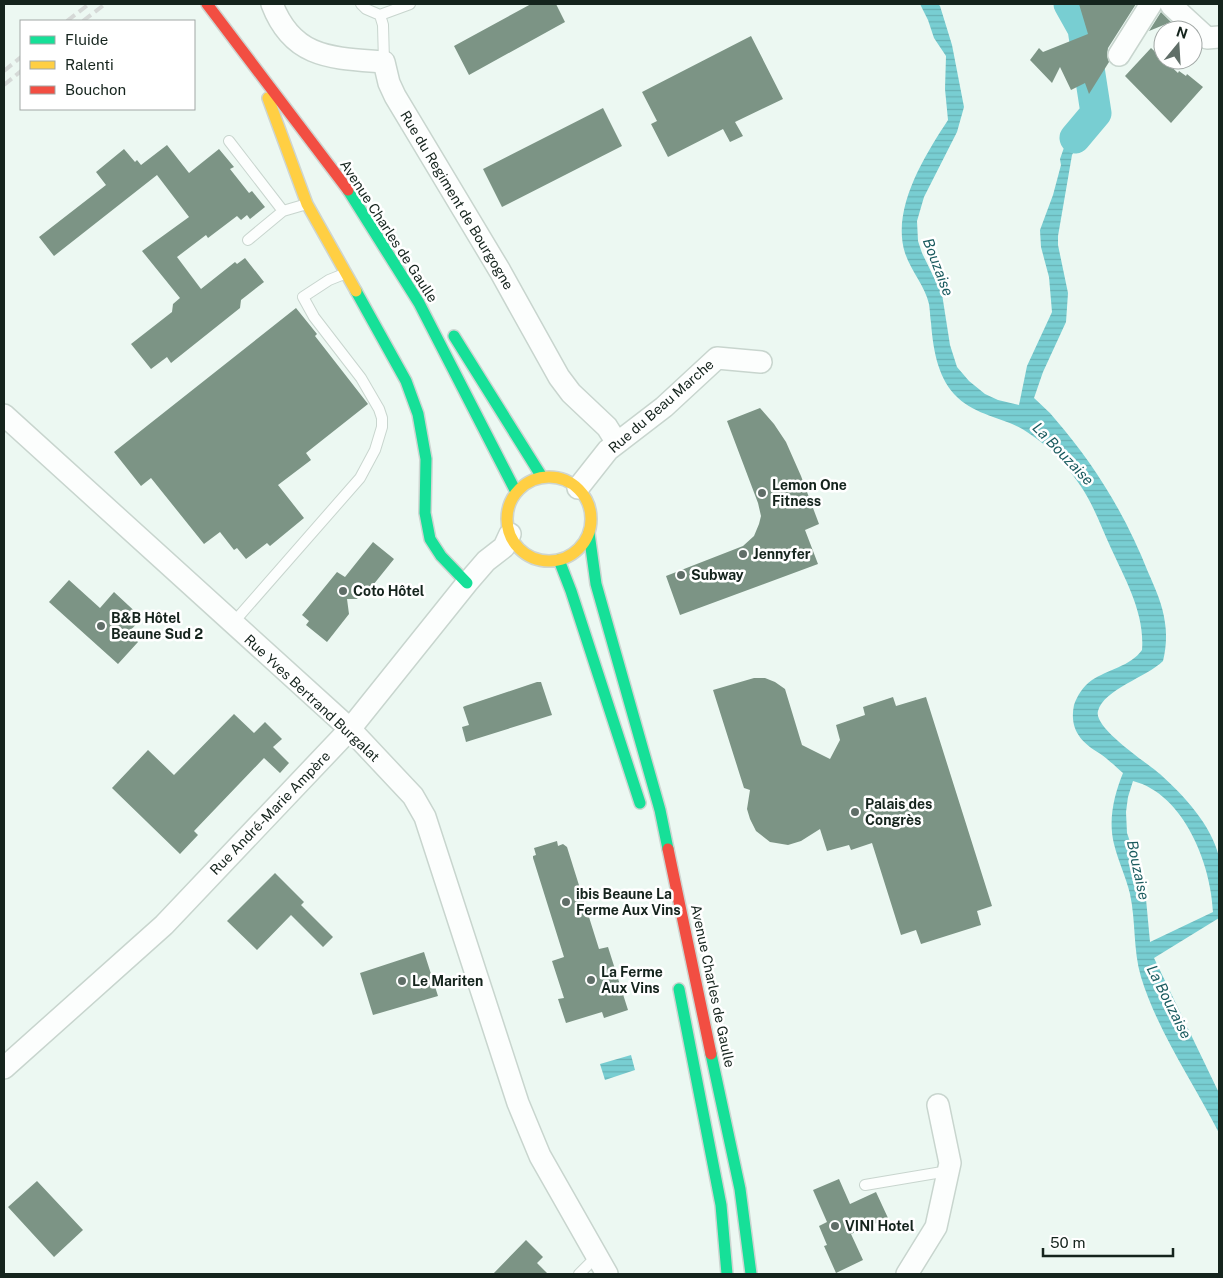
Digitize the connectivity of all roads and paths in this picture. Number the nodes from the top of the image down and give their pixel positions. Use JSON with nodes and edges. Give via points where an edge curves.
{"nodes":[{"id":1,"x":207,"y":4,"type":"edge"},
{"id":2,"x":272,"y":4,"type":"edge"},
{"id":3,"x":361,"y":4,"type":"edge"},
{"id":4,"x":410,"y":4,"type":"edge"},
{"id":5,"x":1161,"y":4,"type":"edge"},
{"id":6,"x":380,"y":15,"type":"junction"},
{"id":7,"x":1219,"y":37,"type":"edge"},
{"id":8,"x":1119,"y":55,"type":"dead end"},
{"id":9,"x":384,"y":62,"type":"junction"},
{"id":10,"x":256,"y":68,"type":"junction"},
{"id":11,"x":270,"y":68,"type":"dead end"},
{"id":12,"x":229,"y":141,"type":"dead end"},
{"id":13,"x":308,"y":204,"type":"junction"},
{"id":14,"x":283,"y":211,"type":"junction"},
{"id":15,"x":248,"y":240,"type":"dead end"},
{"id":16,"x":412,"y":270,"type":"dead end"},
{"id":17,"x":345,"y":273,"type":"junction"},
{"id":18,"x":449,"y":327,"type":"dead end"},
{"id":19,"x":761,"y":362,"type":"dead end"},
{"id":20,"x":4,"y":415,"type":"edge"},
{"id":21,"x":617,"y":443,"type":"junction"},
{"id":22,"x":542,"y":477,"type":"junction"},
{"id":23,"x":578,"y":488,"type":"junction"},
{"id":24,"x":516,"y":492,"type":"junction"},
{"id":25,"x":589,"y":533,"type":"junction"},
{"id":26,"x":510,"y":534,"type":"junction"},
{"id":27,"x":559,"y":560,"type":"junction"},
{"id":28,"x":467,"y":583,"type":"junction"},
{"id":29,"x":233,"y":624,"type":"junction"},
{"id":30,"x":350,"y":729,"type":"junction"},
{"id":31,"x":642,"y":810,"type":"dead end"},
{"id":32,"x":676,"y":973,"type":"dead end"},
{"id":33,"x":4,"y":1068,"type":"edge"},
{"id":34,"x":938,"y":1105,"type":"dead end"},
{"id":35,"x":948,"y":1172,"type":"junction"},
{"id":36,"x":864,"y":1185,"type":"dead end"},
{"id":37,"x":597,"y":1256,"type":"junction"},
{"id":38,"x":579,"y":1274,"type":"edge"},
{"id":39,"x":607,"y":1274,"type":"edge"},
{"id":40,"x":727,"y":1274,"type":"edge"},
{"id":41,"x":751,"y":1274,"type":"edge"},
{"id":42,"x":907,"y":1274,"type":"edge"}],
"edges":[{"from":1,"to":10,"type":"main road","name":"Avenue Charles de Gaulle"},
{"from":2,"to":9,"type":"street","via":[[284,28],[296,42],[311,50],[354,60]]},
{"from":3,"to":6,"type":"lane"},
{"from":4,"to":6,"type":"lane"},
{"from":5,"to":7,"type":"street","via":[[1207,38]]},
{"from":5,"to":8,"type":"street"},
{"from":6,"to":9,"type":"lane"},
{"from":9,"to":21,"type":"street","name":"Rue du Regiment de Bourgogne","via":[[395,96],[559,377]]},
{"from":10,"to":13,"type":"main road"},
{"from":10,"to":24,"type":"main road","name":"Avenue Charles de Gaulle","via":[[346,188],[419,303]]},
{"from":11,"to":16,"type":"main road","name":"Avenue Charles de Gaulle"},
{"from":12,"to":14,"type":"lane"},
{"from":13,"to":14,"type":"lane"},
{"from":13,"to":17,"type":"main road"},
{"from":14,"to":15,"type":"lane"},
{"from":17,"to":28,"type":"main road","via":[[415,402],[427,471],[423,506],[431,541]]},
{"from":17,"to":29,"type":"lane","via":[[303,297],[314,317],[361,378],[379,409],[382,427],[375,450],[360,478]]},
{"from":18,"to":22,"type":"main road"},
{"from":19,"to":21,"type":"street","name":"Rue du Beau Marche","via":[[717,358],[664,407]]},
{"from":20,"to":29,"type":"street","name":"Rue Yves Bertrand Burgalat"},
{"from":21,"to":23,"type":"street","name":"Rue du Beau Marche"},
{"from":22,"to":23,"type":"main road","via":[[567,480]]},
{"from":22,"to":24,"type":"main road","via":[[528,482]]},
{"from":23,"to":25,"type":"main road","name":"Avenue Charles de Gaulle","via":[[590,508],[592,521]]},
{"from":24,"to":26,"type":"main road","via":[[509,505]]},
{"from":25,"to":27,"type":"main road","via":[[572,554]]},
{"from":25,"to":41,"type":"main road","name":"Avenue Charles de Gaulle","via":[[596,584],[662,819],[740,1189]]},
{"from":26,"to":27,"type":"main road","via":[[524,553],[547,561]]},
{"from":26,"to":28,"type":"street","name":"Rue André-Marie Ampère","via":[[504,546]]},
{"from":27,"to":31,"type":"main road"},
{"from":28,"to":30,"type":"street","name":"Rue André-Marie Ampère"},
{"from":29,"to":30,"type":"street","name":"Rue Yves Bertrand Burgalat"},
{"from":30,"to":33,"type":"street","name":"Rue André-Marie Ampère","via":[[164,925]]},
{"from":30,"to":37,"type":"street","name":"Rue Yves Bertrand Burgalat","via":[[413,796],[425,817],[518,1103],[540,1156]]},
{"from":32,"to":40,"type":"main road","via":[[721,1205]]},
{"from":34,"to":35,"type":"street","via":[[950,1163]]},
{"from":35,"to":36,"type":"lane"},
{"from":35,"to":42,"type":"street","via":[[936,1228]]},
{"from":37,"to":38,"type":"lane"},
{"from":37,"to":39,"type":"street","name":"Rue Yves Bertrand Burgalat"}]}
